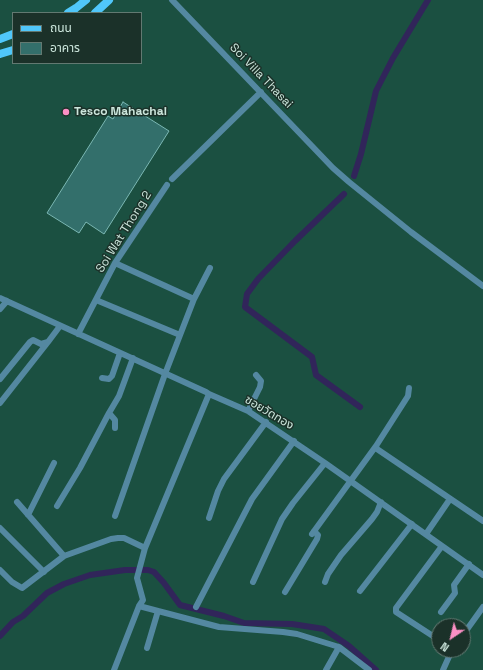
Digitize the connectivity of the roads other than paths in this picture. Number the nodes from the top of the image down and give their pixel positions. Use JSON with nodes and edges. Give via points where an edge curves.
{"nodes":[{"id":1,"x":86,"y":0,"type":"edge"},
{"id":2,"x":109,"y":0,"type":"edge"},
{"id":3,"x":172,"y":0,"type":"edge"},
{"id":4,"x":70,"y":12,"type":"edge"},
{"id":5,"x":96,"y":12,"type":"edge"},
{"id":6,"x":12,"y":34,"type":"edge"},
{"id":7,"x":0,"y":39,"type":"edge"},
{"id":8,"x":12,"y":50,"type":"edge"},
{"id":9,"x":0,"y":54,"type":"edge"},
{"id":10,"x":261,"y":92,"type":"junction"},
{"id":11,"x":172,"y":179,"type":"dead end"},
{"id":12,"x":167,"y":185,"type":"dead end"},
{"id":13,"x":115,"y":263,"type":"junction"},
{"id":14,"x":210,"y":268,"type":"dead end"},
{"id":15,"x":483,"y":286,"type":"edge"},
{"id":16,"x":0,"y":298,"type":"edge"},
{"id":17,"x":194,"y":299,"type":"junction"},
{"id":18,"x":7,"y":300,"type":"junction"},
{"id":19,"x":96,"y":300,"type":"junction"},
{"id":20,"x":0,"y":309,"type":"edge"},
{"id":21,"x":60,"y":326,"type":"junction"},
{"id":22,"x":78,"y":334,"type":"junction"},
{"id":23,"x":180,"y":335,"type":"junction"},
{"id":24,"x":48,"y":342,"type":"junction"},
{"id":25,"x":120,"y":353,"type":"junction"},
{"id":26,"x":133,"y":358,"type":"junction"},
{"id":27,"x":165,"y":374,"type":"junction"},
{"id":28,"x":256,"y":375,"type":"dead end"},
{"id":29,"x":102,"y":378,"type":"dead end"},
{"id":30,"x":0,"y":379,"type":"edge"},
{"id":31,"x":409,"y":388,"type":"dead end"},
{"id":32,"x":209,"y":394,"type":"junction"},
{"id":33,"x":0,"y":403,"type":"edge"},
{"id":34,"x":248,"y":411,"type":"junction"},
{"id":35,"x":109,"y":413,"type":"junction"},
{"id":36,"x":266,"y":422,"type":"junction"},
{"id":37,"x":115,"y":428,"type":"dead end"},
{"id":38,"x":294,"y":441,"type":"junction"},
{"id":39,"x":376,"y":446,"type":"junction"},
{"id":40,"x":54,"y":463,"type":"dead end"},
{"id":41,"x":325,"y":463,"type":"junction"},
{"id":42,"x":351,"y":481,"type":"junction"},
{"id":43,"x":450,"y":499,"type":"junction"},
{"id":44,"x":17,"y":502,"type":"dead end"},
{"id":45,"x":381,"y":502,"type":"junction"},
{"id":46,"x":57,"y":506,"type":"dead end"},
{"id":47,"x":28,"y":515,"type":"junction"},
{"id":48,"x":115,"y":516,"type":"dead end"},
{"id":49,"x":209,"y":518,"type":"dead end"},
{"id":50,"x":483,"y":521,"type":"edge"},
{"id":51,"x":412,"y":524,"type":"junction"},
{"id":52,"x":0,"y":528,"type":"edge"},
{"id":53,"x":426,"y":534,"type":"junction"},
{"id":54,"x":442,"y":546,"type":"junction"},
{"id":55,"x":145,"y":548,"type":"junction"},
{"id":56,"x":64,"y":556,"type":"junction"},
{"id":57,"x":469,"y":564,"type":"junction"},
{"id":58,"x":0,"y":570,"type":"edge"},
{"id":59,"x":44,"y":572,"type":"junction"},
{"id":60,"x":483,"y":574,"type":"edge"},
{"id":61,"x":253,"y":582,"type":"dead end"},
{"id":62,"x":325,"y":582,"type":"dead end"},
{"id":63,"x":360,"y":591,"type":"dead end"},
{"id":64,"x":285,"y":592,"type":"dead end"},
{"id":65,"x":139,"y":606,"type":"junction"},
{"id":66,"x":196,"y":607,"type":"dead end"},
{"id":67,"x":483,"y":607,"type":"edge"},
{"id":68,"x":158,"y":611,"type":"junction"},
{"id":69,"x":441,"y":612,"type":"dead end"},
{"id":70,"x":471,"y":624,"type":"edge"},
{"id":71,"x":431,"y":635,"type":"edge"},
{"id":72,"x":339,"y":647,"type":"junction"},
{"id":73,"x":147,"y":648,"type":"dead end"},
{"id":74,"x":448,"y":658,"type":"edge"},
{"id":75,"x":114,"y":670,"type":"edge"},
{"id":76,"x":326,"y":670,"type":"edge"},
{"id":77,"x":369,"y":670,"type":"edge"},
{"id":78,"x":443,"y":670,"type":"edge"}],
"edges":[{"from":1,"to":4,"type":"main road"},
{"from":2,"to":5,"type":"main road"},
{"from":3,"to":10,"type":"street","name":"Soi Villa Thasai"},
{"from":6,"to":7,"type":"main road"},
{"from":8,"to":9,"type":"main road"},
{"from":10,"to":11,"type":"street"},
{"from":10,"to":15,"type":"street","name":"Soi Villa Thasai","via":[[333,168],[372,202]]},
{"from":12,"to":13,"type":"street","name":"Soi Wat Thong 2"},
{"from":13,"to":17,"type":"street"},
{"from":13,"to":19,"type":"street","name":"Soi Wat Thong 2"},
{"from":14,"to":17,"type":"street"},
{"from":16,"to":18,"type":"street","name":"ซอยวัดทอง"},
{"from":17,"to":23,"type":"street"},
{"from":18,"to":20,"type":"street"},
{"from":18,"to":21,"type":"street","name":"ซอยวัดทอง"},
{"from":19,"to":22,"type":"street","name":"Soi Wat Thong 2"},
{"from":19,"to":23,"type":"street"},
{"from":21,"to":22,"type":"street","name":"ซอยวัดทอง"},
{"from":21,"to":24,"type":"street"},
{"from":22,"to":25,"type":"street","name":"ซอยวัดทอง"},
{"from":23,"to":27,"type":"street"},
{"from":24,"to":30,"type":"street","via":[[30,342]]},
{"from":24,"to":33,"type":"street"},
{"from":25,"to":26,"type":"street","name":"ซอยวัดทอง"},
{"from":25,"to":29,"type":"street","via":[[112,376],[109,379]]},
{"from":26,"to":27,"type":"street","name":"ซอยวัดทอง"},
{"from":26,"to":35,"type":"street","via":[[119,396]]},
{"from":27,"to":32,"type":"street","name":"ซอยวัดทอง"},
{"from":27,"to":48,"type":"street"},
{"from":28,"to":34,"type":"street","via":[[261,381],[260,387]]},
{"from":31,"to":39,"type":"street","via":[[408,396]]},
{"from":32,"to":34,"type":"street","name":"ซอยวัดทอง"},
{"from":32,"to":55,"type":"street"},
{"from":34,"to":36,"type":"street","name":"ซอยวัดทอง"},
{"from":35,"to":37,"type":"street","via":[[115,420]]},
{"from":35,"to":46,"type":"street"},
{"from":36,"to":38,"type":"street","name":"ซอยวัดทอง"},
{"from":36,"to":49,"type":"street","via":[[224,479]]},
{"from":38,"to":41,"type":"street","name":"ซอยวัดทอง"},
{"from":38,"to":66,"type":"street","via":[[252,499]]},
{"from":39,"to":42,"type":"street"},
{"from":39,"to":43,"type":"street"},
{"from":40,"to":47,"type":"street"},
{"from":41,"to":42,"type":"street","name":"ซอยวัดทอง"},
{"from":41,"to":61,"type":"street","via":[[282,519]]},
{"from":42,"to":45,"type":"street","name":"ซอยวัดทอง"},
{"from":42,"to":64,"type":"street","via":[[313,533],[318,535],[317,539]]},
{"from":43,"to":50,"type":"street"},
{"from":43,"to":53,"type":"street"},
{"from":44,"to":47,"type":"street"},
{"from":45,"to":51,"type":"street","name":"ซอยวัดทอง"},
{"from":45,"to":62,"type":"street","via":[[374,515],[341,555]]},
{"from":47,"to":56,"type":"street"},
{"from":51,"to":53,"type":"street","name":"ซอยวัดทอง"},
{"from":51,"to":63,"type":"street"},
{"from":52,"to":59,"type":"street"},
{"from":53,"to":54,"type":"street","name":"ซอยวัดทอง"},
{"from":54,"to":57,"type":"street","name":"ซอยวัดทอง"},
{"from":54,"to":71,"type":"street","via":[[396,608],[396,612]]},
{"from":55,"to":56,"type":"street","via":[[124,538],[118,538]]},
{"from":55,"to":65,"type":"street","via":[[137,574],[143,600]]},
{"from":56,"to":59,"type":"street"},
{"from":57,"to":60,"type":"street","name":"ซอยวัดทอง"},
{"from":57,"to":69,"type":"street","via":[[454,585],[455,593]]},
{"from":58,"to":59,"type":"street","via":[[22,588]]},
{"from":65,"to":68,"type":"street"},
{"from":65,"to":75,"type":"street"},
{"from":67,"to":70,"type":"street"},
{"from":68,"to":72,"type":"street","via":[[219,627],[283,632]]},
{"from":68,"to":73,"type":"street"},
{"from":72,"to":76,"type":"street"},
{"from":72,"to":77,"type":"street"},
{"from":74,"to":78,"type":"street"}]}
